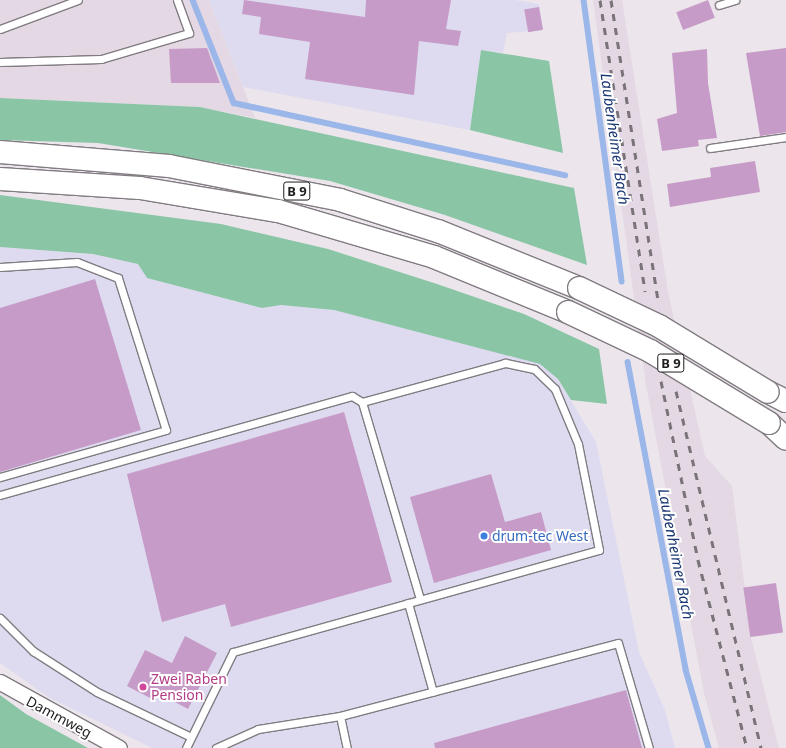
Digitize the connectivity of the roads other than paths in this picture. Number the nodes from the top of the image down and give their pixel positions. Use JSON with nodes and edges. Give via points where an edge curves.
{"nodes":[{"id":1,"x":78,"y":0,"type":"edge"},
{"id":2,"x":177,"y":0,"type":"edge"},
{"id":3,"x":735,"y":0,"type":"edge"},
{"id":4,"x":719,"y":5,"type":"dead end"},
{"id":5,"x":0,"y":29,"type":"edge"},
{"id":6,"x":0,"y":62,"type":"edge"},
{"id":7,"x":786,"y":137,"type":"edge"},
{"id":8,"x":710,"y":148,"type":"dead end"},
{"id":9,"x":0,"y":152,"type":"edge"},
{"id":10,"x":0,"y":179,"type":"edge"},
{"id":11,"x":0,"y":267,"type":"edge"},
{"id":12,"x":782,"y":400,"type":"edge"},
{"id":13,"x":362,"y":402,"type":"junction"},
{"id":14,"x":778,"y":429,"type":"edge"},
{"id":15,"x":786,"y":439,"type":"edge"},
{"id":16,"x":0,"y":477,"type":"edge"},
{"id":17,"x":0,"y":495,"type":"edge"},
{"id":18,"x":420,"y":600,"type":"junction"},
{"id":19,"x":408,"y":603,"type":"junction"},
{"id":20,"x":0,"y":618,"type":"edge"},
{"id":21,"x":0,"y":682,"type":"edge"},
{"id":22,"x":433,"y":692,"type":"junction"},
{"id":23,"x":340,"y":716,"type":"junction"},
{"id":24,"x":191,"y":738,"type":"junction"},
{"id":25,"x":119,"y":748,"type":"edge"},
{"id":26,"x":186,"y":748,"type":"edge"},
{"id":27,"x":218,"y":748,"type":"edge"},
{"id":28,"x":346,"y":748,"type":"edge"},
{"id":29,"x":649,"y":748,"type":"edge"}],
"edges":[{"from":1,"to":5,"type":"lane"},
{"from":2,"to":6,"type":"lane","via":[[189,33],[101,59]]},
{"from":3,"to":4,"type":"lane"},
{"from":7,"to":8,"type":"lane"},
{"from":9,"to":12,"type":"highway","number":"B 9","bridge":true,"via":[[169,166],[340,200],[438,231],[579,288],[659,326]]},
{"from":10,"to":14,"type":"highway","number":"B 9","bridge":true,"via":[[140,188],[278,211],[434,257],[568,312],[650,351]]},
{"from":11,"to":16,"type":"lane","via":[[77,262],[118,278],[166,430]]},
{"from":13,"to":17,"type":"lane","via":[[352,396]]},
{"from":13,"to":18,"type":"lane"},
{"from":13,"to":18,"type":"lane","via":[[505,363],[534,369],[555,389],[578,444],[599,550]]},
{"from":14,"to":15,"type":"highway"},
{"from":18,"to":19,"type":"lane"},
{"from":19,"to":22,"type":"lane"},
{"from":19,"to":24,"type":"lane","via":[[233,652]]},
{"from":20,"to":24,"type":"lane","via":[[32,651],[97,692]]},
{"from":21,"to":25,"type":"street","name":"Dammweg"},
{"from":22,"to":23,"type":"lane"},
{"from":22,"to":29,"type":"lane","via":[[618,643]]},
{"from":23,"to":27,"type":"lane","via":[[258,729]]},
{"from":23,"to":28,"type":"lane"},
{"from":24,"to":26,"type":"lane"}]}
